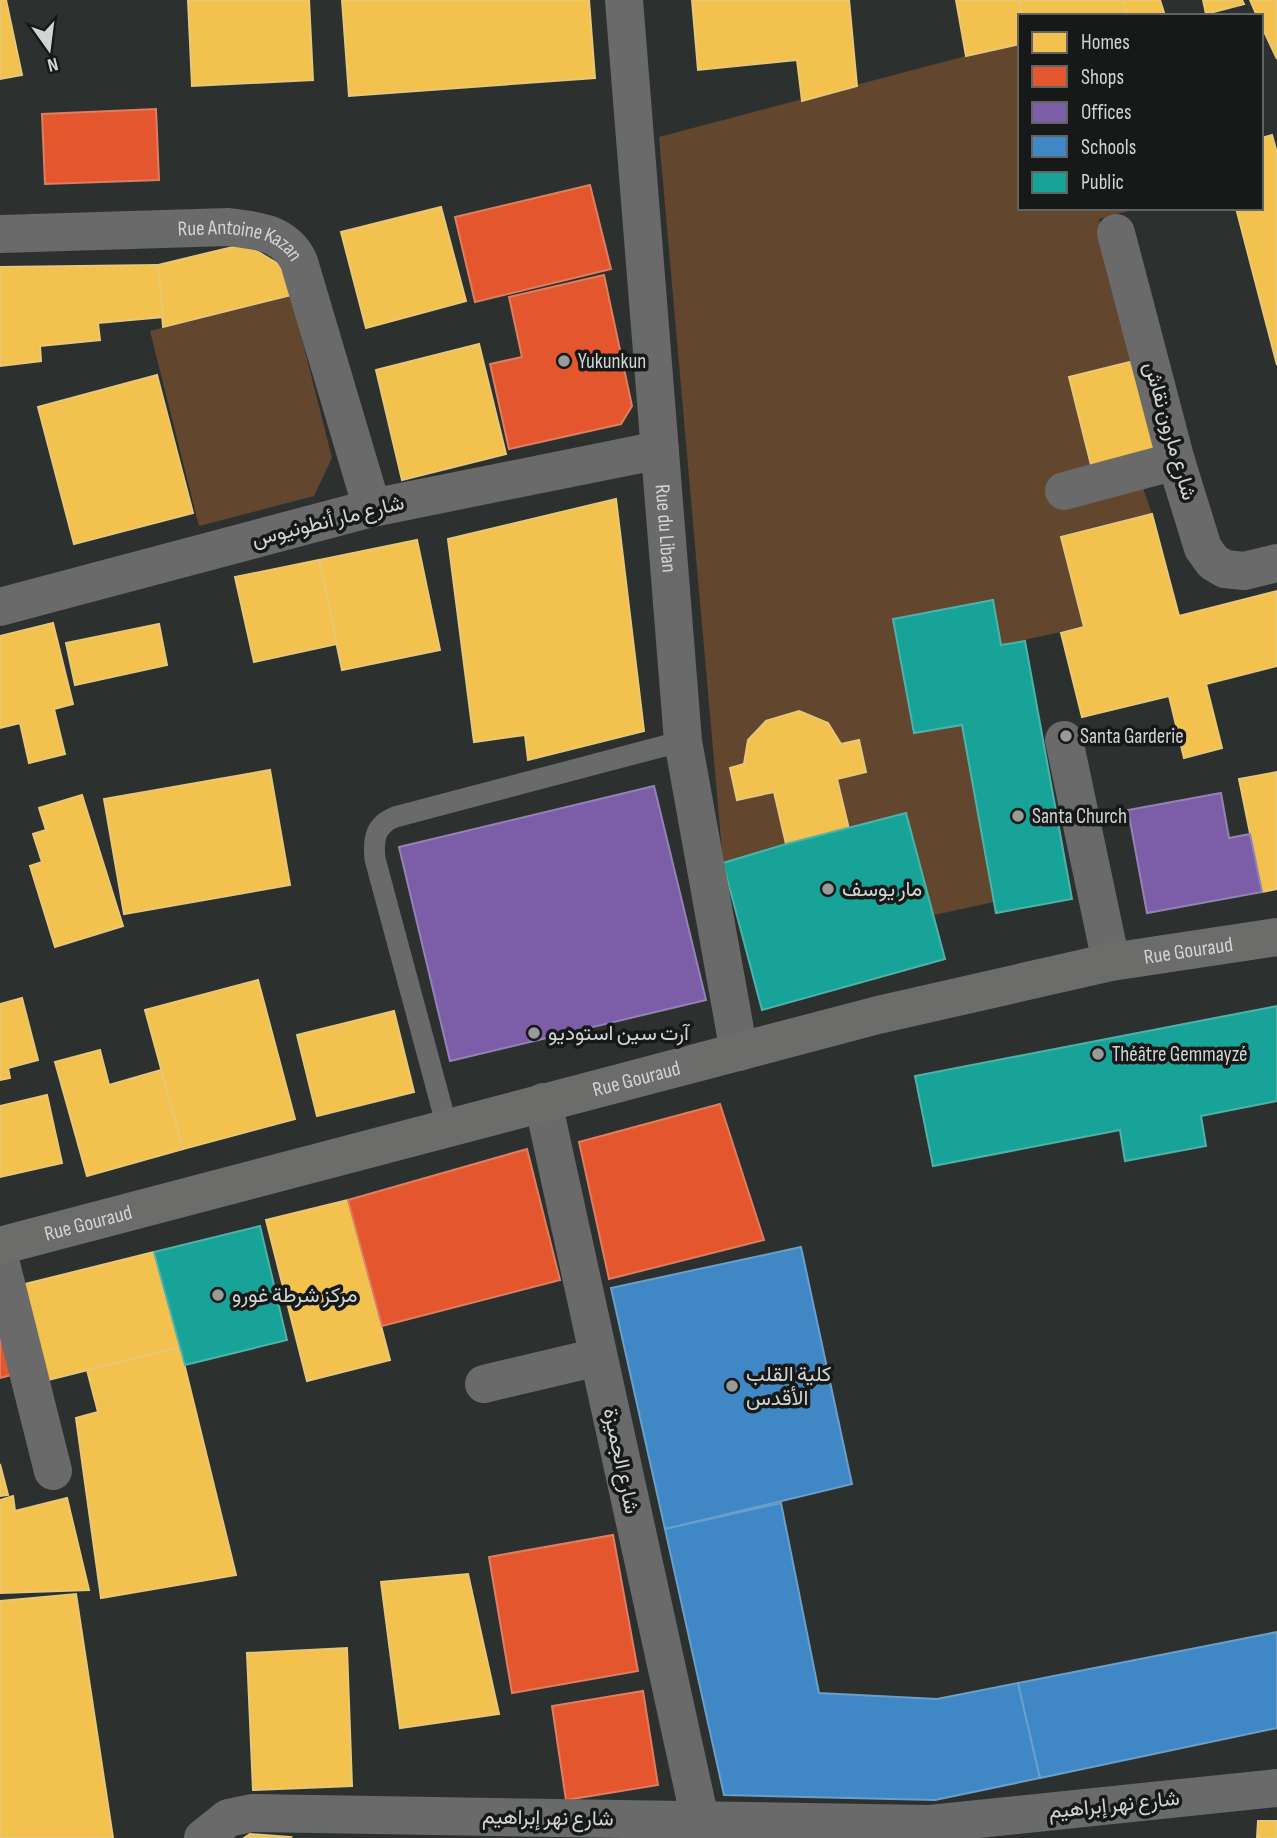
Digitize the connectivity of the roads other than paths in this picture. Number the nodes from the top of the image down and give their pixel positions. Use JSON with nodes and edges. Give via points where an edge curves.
{"nodes":[{"id":1,"x":624,"y":0,"type":"edge"},
{"id":2,"x":1116,"y":233,"type":"dead end"},
{"id":3,"x":0,"y":234,"type":"edge"},
{"id":4,"x":660,"y":450,"type":"junction"},
{"id":5,"x":1176,"y":461,"type":"junction"},
{"id":6,"x":1064,"y":491,"type":"dead end"},
{"id":7,"x":372,"y":508,"type":"junction"},
{"id":8,"x":1277,"y":563,"type":"edge"},
{"id":9,"x":0,"y":607,"type":"edge"},
{"id":10,"x":1064,"y":740,"type":"dead end"},
{"id":11,"x":683,"y":741,"type":"junction"},
{"id":12,"x":1277,"y":937,"type":"edge"},
{"id":13,"x":1111,"y":962,"type":"junction"},
{"id":14,"x":739,"y":1052,"type":"junction"},
{"id":15,"x":542,"y":1102,"type":"junction"},
{"id":16,"x":447,"y":1127,"type":"junction"},
{"id":17,"x":0,"y":1246,"type":"edge"},
{"id":18,"x":0,"y":1260,"type":"edge"},
{"id":19,"x":598,"y":1357,"type":"junction"},
{"id":20,"x":484,"y":1384,"type":"dead end"},
{"id":21,"x":53,"y":1471,"type":"dead end"},
{"id":22,"x":1277,"y":1788,"type":"edge"},
{"id":23,"x":702,"y":1829,"type":"edge"},
{"id":24,"x":203,"y":1838,"type":"edge"}],
"edges":[{"from":1,"to":4,"type":"street","name":"Rue du Liban"},
{"from":2,"to":5,"type":"street","name":"شارع مارون نقاش"},
{"from":3,"to":7,"type":"street","name":"Rue Antoine Kazan","via":[[228,227],[263,231],[284,242],[299,261]]},
{"from":4,"to":7,"type":"street","name":"شارع مار أنطونيوس"},
{"from":4,"to":11,"type":"street","name":"Rue du Liban"},
{"from":5,"to":6,"type":"street"},
{"from":5,"to":8,"type":"street","name":"شارع مارون نقاش","via":[[1203,548],[1213,562],[1244,571]]},
{"from":7,"to":9,"type":"street","name":"شارع مار أنطونيوس"},
{"from":10,"to":13,"type":"street"},
{"from":11,"to":14,"type":"street","name":"Rue du Liban"},
{"from":11,"to":16,"type":"lane","via":[[395,817],[377,829],[374,859]]},
{"from":12,"to":13,"type":"street","name":"Rue Gouraud"},
{"from":13,"to":14,"type":"street","name":"Rue Gouraud"},
{"from":14,"to":15,"type":"street","name":"Rue Gouraud"},
{"from":15,"to":16,"type":"street","name":"Rue Gouraud"},
{"from":15,"to":19,"type":"street","name":"شارع الجميزة"},
{"from":16,"to":17,"type":"street","name":"Rue Gouraud"},
{"from":18,"to":21,"type":"street"},
{"from":19,"to":20,"type":"street"},
{"from":19,"to":23,"type":"street","name":"شارع الجميزة"},
{"from":22,"to":23,"type":"street","name":"شارع نهر إبراهيم","via":[[930,1824]]},
{"from":23,"to":24,"type":"street","name":"شارع نهر إبراهيم","via":[[252,1813],[228,1818]]}]}
